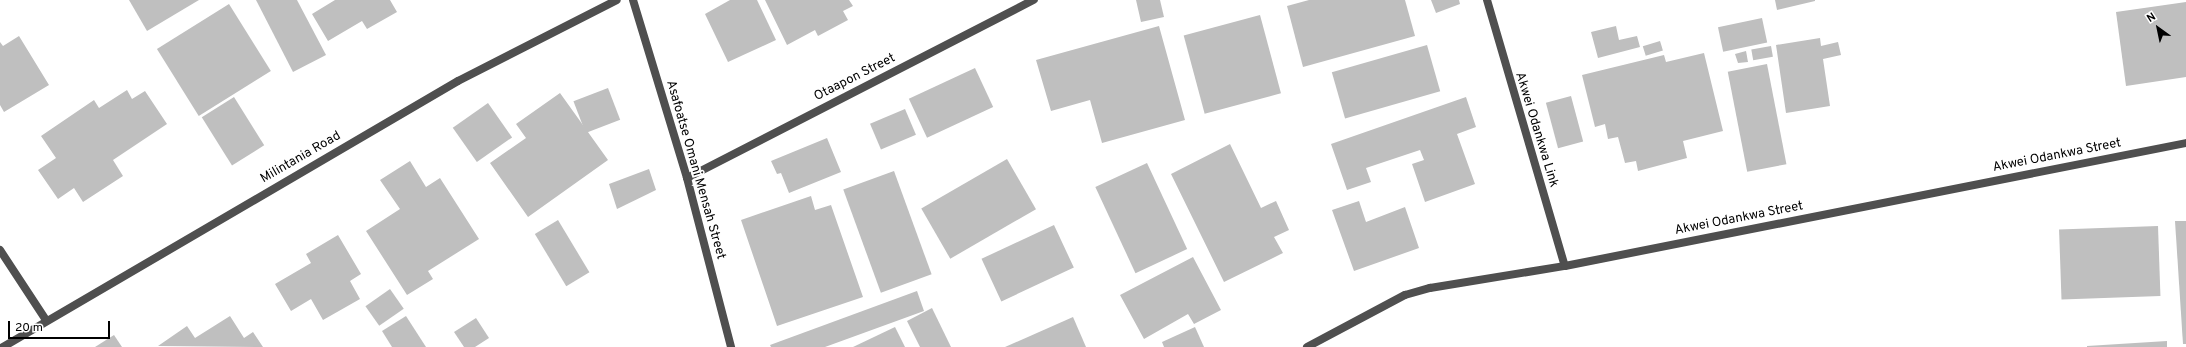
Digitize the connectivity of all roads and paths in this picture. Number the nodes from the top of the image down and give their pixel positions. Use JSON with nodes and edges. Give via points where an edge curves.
{"nodes":[{"id":1,"x":617,"y":0,"type":"edge"},
{"id":2,"x":633,"y":0,"type":"edge"},
{"id":3,"x":1034,"y":0,"type":"edge"},
{"id":4,"x":1487,"y":0,"type":"edge"},
{"id":5,"x":2186,"y":143,"type":"edge"},
{"id":6,"x":687,"y":178,"type":"junction"},
{"id":7,"x":0,"y":250,"type":"edge"},
{"id":8,"x":1565,"y":266,"type":"junction"},
{"id":9,"x":46,"y":320,"type":"junction"},
{"id":10,"x":3,"y":347,"type":"edge"},
{"id":11,"x":731,"y":347,"type":"edge"},
{"id":12,"x":1307,"y":347,"type":"edge"}],
"edges":[{"from":1,"to":9,"type":"street","name":"Milintania Road","via":[[458,81]]},
{"from":2,"to":6,"type":"street","name":"Asafoatse Omani Mensah Street"},
{"from":3,"to":6,"type":"street","name":"Otaapon Street"},
{"from":4,"to":8,"type":"street","name":"Akwei Odankwa Link"},
{"from":5,"to":8,"type":"street","name":"Akwei Odankwa Street"},
{"from":6,"to":11,"type":"street","name":"Asafoatse Omani Mensah Street"},
{"from":7,"to":9,"type":"street"},
{"from":8,"to":12,"type":"street","name":"Akwei Odankwa Street","via":[[1430,288],[1405,295]]},
{"from":9,"to":10,"type":"street","name":"Milintania Road"}]}
